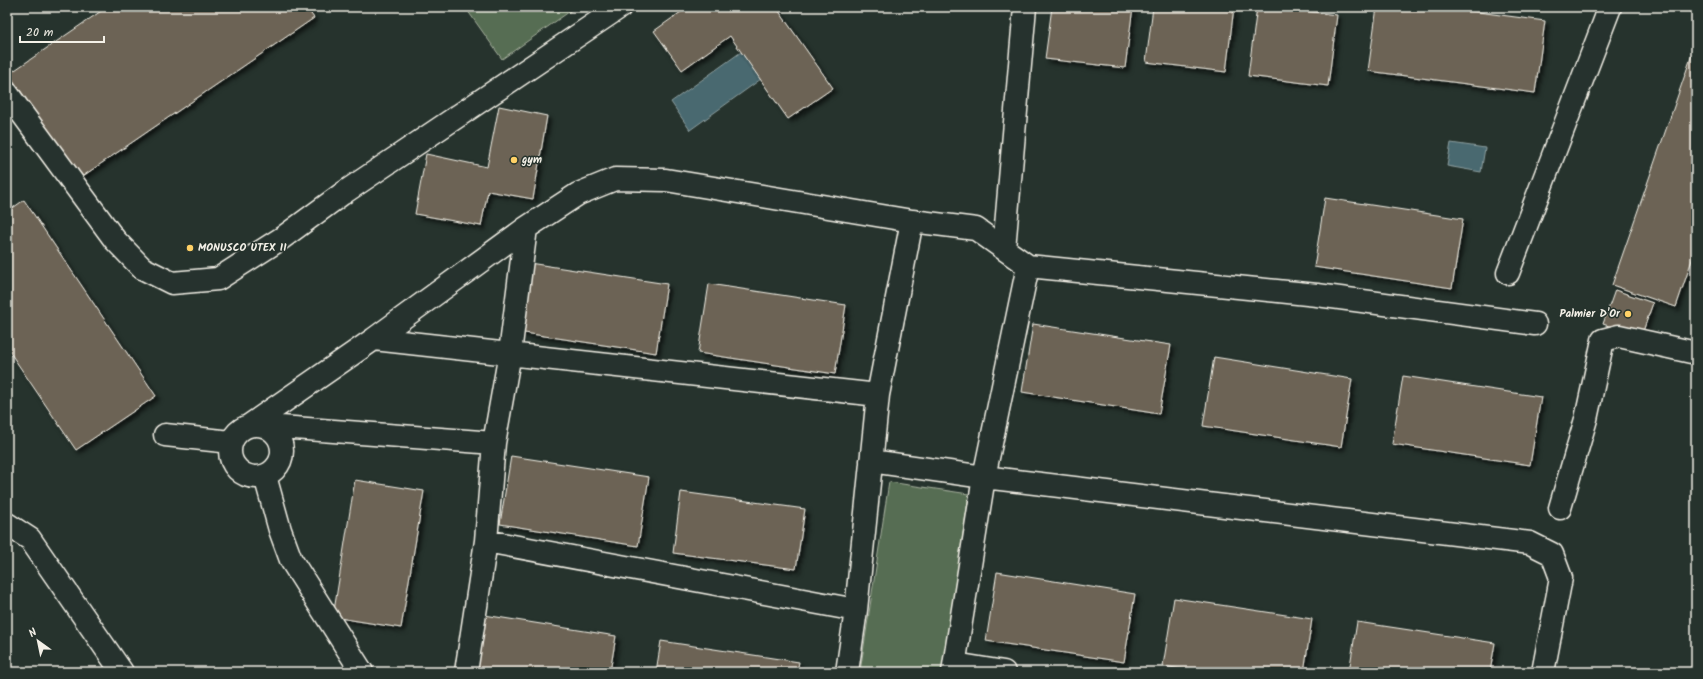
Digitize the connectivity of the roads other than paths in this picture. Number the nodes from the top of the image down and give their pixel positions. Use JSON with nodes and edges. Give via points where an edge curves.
{"nodes":[{"id":1,"x":620,"y":7,"type":"edge"},
{"id":2,"x":1025,"y":7,"type":"edge"},
{"id":3,"x":1610,"y":7,"type":"edge"},
{"id":4,"x":7,"y":93,"type":"edge"},
{"id":5,"x":912,"y":221,"type":"junction"},
{"id":6,"x":526,"y":228,"type":"junction"},
{"id":7,"x":1004,"y":249,"type":"junction"},
{"id":8,"x":1028,"y":266,"type":"junction"},
{"id":9,"x":1508,"y":273,"type":"dead end"},
{"id":10,"x":1535,"y":324,"type":"dead end"},
{"id":11,"x":374,"y":339,"type":"junction"},
{"id":12,"x":1696,"y":352,"type":"edge"},
{"id":13,"x":510,"y":353,"type":"junction"},
{"id":14,"x":878,"y":395,"type":"junction"},
{"id":15,"x":259,"y":425,"type":"junction"},
{"id":16,"x":165,"y":435,"type":"dead end"},
{"id":17,"x":231,"y":442,"type":"junction"},
{"id":18,"x":494,"y":443,"type":"junction"},
{"id":19,"x":871,"y":461,"type":"junction"},
{"id":20,"x":265,"y":476,"type":"junction"},
{"id":21,"x":984,"y":477,"type":"junction"},
{"id":22,"x":1560,"y":508,"type":"dead end"},
{"id":23,"x":7,"y":524,"type":"edge"},
{"id":24,"x":486,"y":542,"type":"junction"},
{"id":25,"x":856,"y":610,"type":"junction"},
{"id":26,"x":954,"y":668,"type":"edge"},
{"id":27,"x":122,"y":672,"type":"edge"},
{"id":28,"x":362,"y":672,"type":"edge"},
{"id":29,"x":466,"y":672,"type":"edge"},
{"id":30,"x":847,"y":672,"type":"edge"},
{"id":31,"x":1004,"y":672,"type":"edge"},
{"id":32,"x":1543,"y":672,"type":"edge"}],
"edges":[{"from":1,"to":4,"type":"street","via":[[218,279],[172,283],[142,268],[116,240]]},
{"from":2,"to":7,"type":"street"},
{"from":3,"to":9,"type":"street"},
{"from":5,"to":6,"type":"street","via":[[666,180],[615,179],[578,194]]},
{"from":5,"to":7,"type":"street","via":[[976,230]]},
{"from":5,"to":14,"type":"street"},
{"from":6,"to":11,"type":"street"},
{"from":6,"to":13,"type":"street"},
{"from":7,"to":8,"type":"street"},
{"from":8,"to":10,"type":"street","via":[[1317,295]]},
{"from":8,"to":21,"type":"street"},
{"from":11,"to":13,"type":"street"},
{"from":11,"to":15,"type":"street"},
{"from":12,"to":22,"type":"street","via":[[1619,336],[1603,340],[1586,419]]},
{"from":13,"to":14,"type":"street"},
{"from":13,"to":18,"type":"street"},
{"from":14,"to":19,"type":"street"},
{"from":15,"to":17,"type":"street","via":[[239,431]]},
{"from":15,"to":18,"type":"street"},
{"from":15,"to":20,"type":"street","via":[[278,435],[283,448],[279,464],[273,472]]},
{"from":16,"to":17,"type":"street"},
{"from":17,"to":20,"type":"street","via":[[232,463],[239,471],[251,476]]},
{"from":18,"to":24,"type":"street"},
{"from":19,"to":21,"type":"street"},
{"from":19,"to":25,"type":"street"},
{"from":20,"to":28,"type":"street","via":[[291,560]]},
{"from":21,"to":26,"type":"street"},
{"from":21,"to":32,"type":"street","via":[[1530,543],[1552,554],[1561,578]]},
{"from":23,"to":27,"type":"street","via":[[30,539]]},
{"from":24,"to":25,"type":"street"},
{"from":24,"to":29,"type":"street"},
{"from":25,"to":30,"type":"street"},
{"from":26,"to":31,"type":"street"}]}
